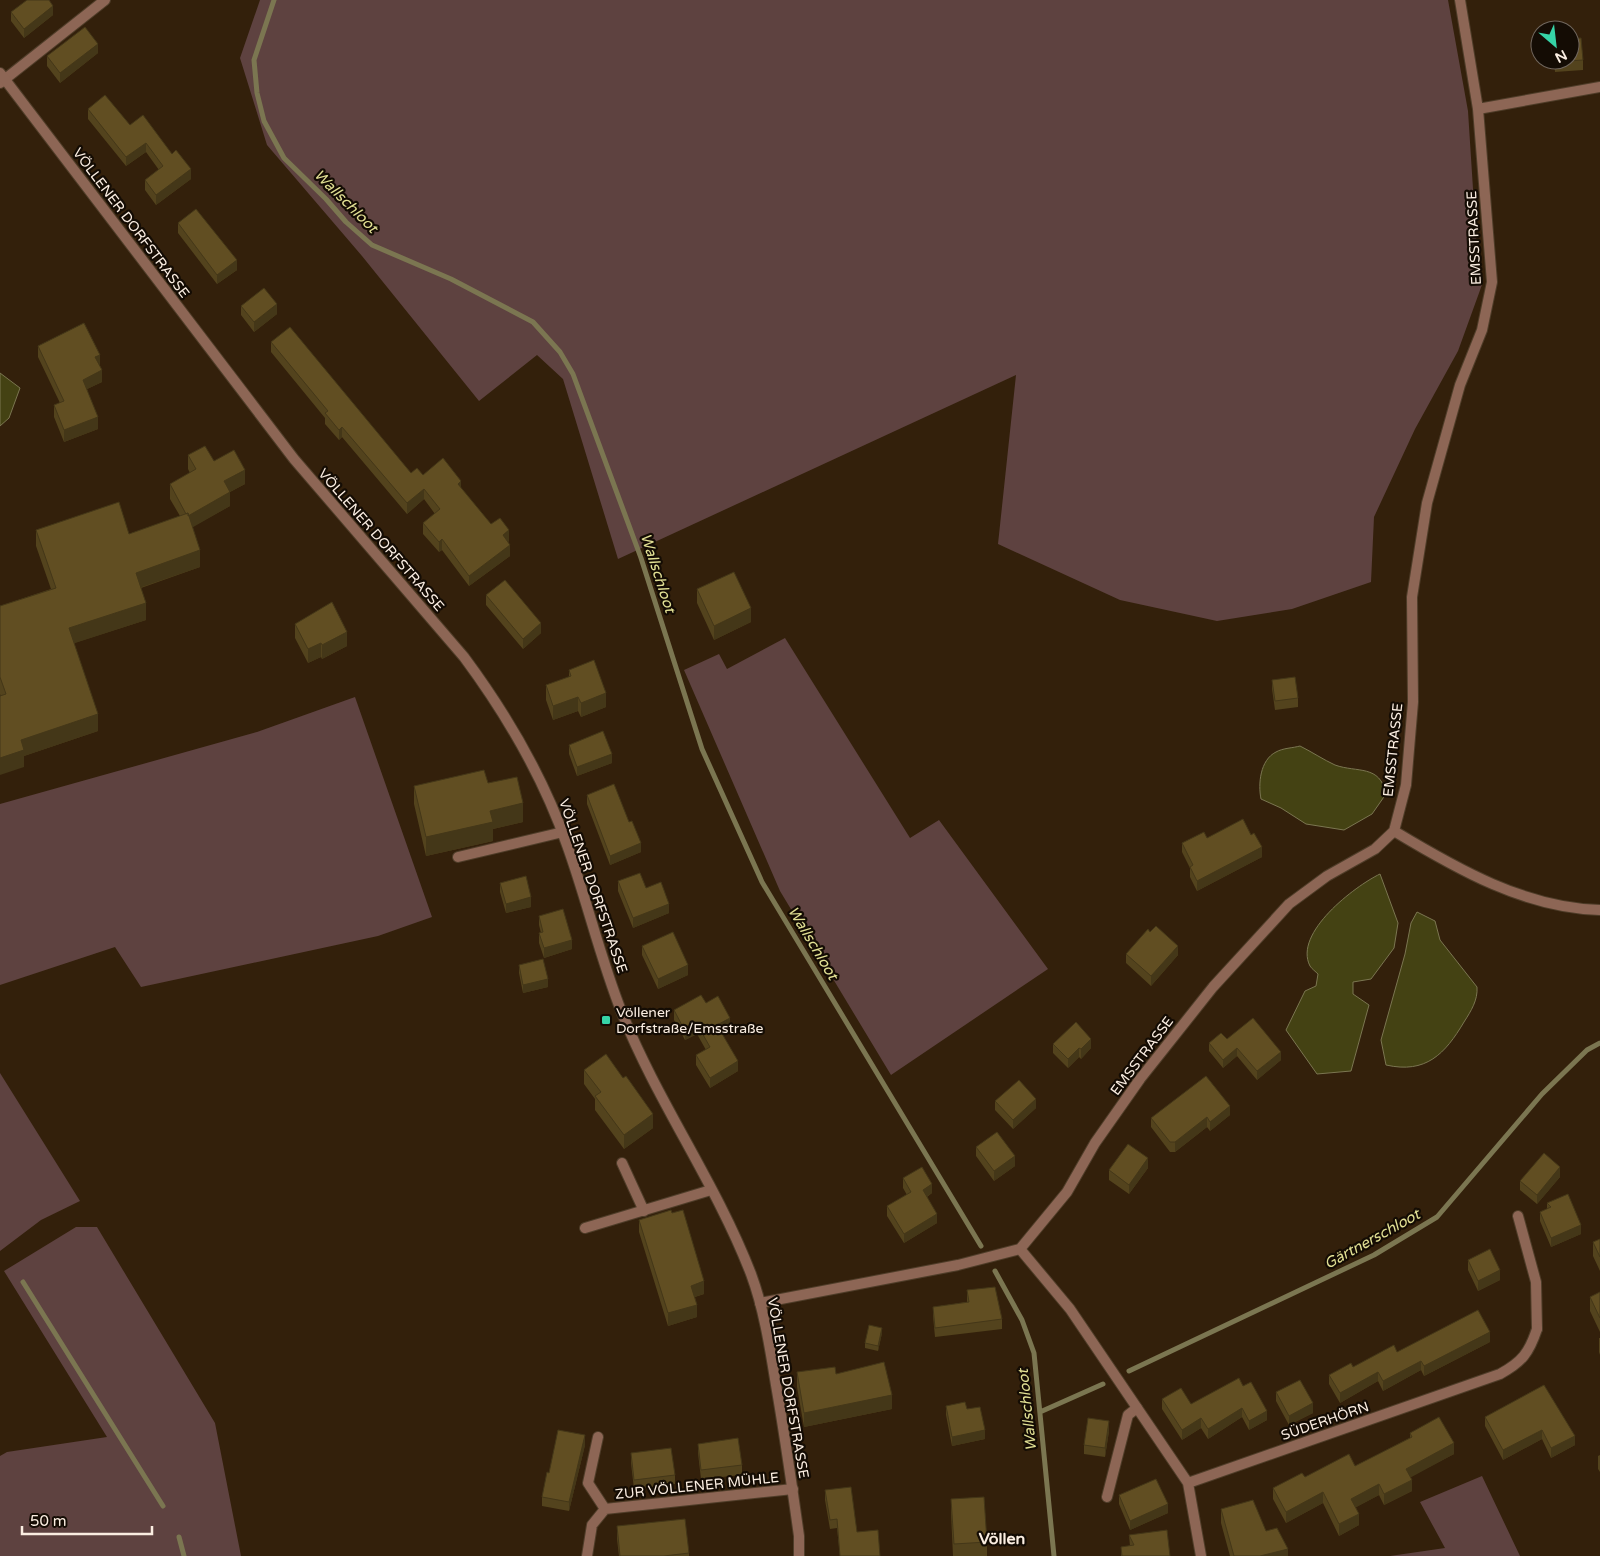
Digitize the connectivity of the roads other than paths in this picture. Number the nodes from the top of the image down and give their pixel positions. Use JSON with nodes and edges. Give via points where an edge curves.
{"nodes":[{"id":1,"x":105,"y":0,"type":"edge"},
{"id":2,"x":1460,"y":0,"type":"edge"},
{"id":3,"x":2,"y":78,"type":"edge"},
{"id":4,"x":1600,"y":88,"type":"edge"},
{"id":5,"x":1478,"y":108,"type":"junction"},
{"id":6,"x":1394,"y":831,"type":"junction"},
{"id":7,"x":562,"y":832,"type":"junction"},
{"id":8,"x":458,"y":857,"type":"dead end"},
{"id":9,"x":1600,"y":910,"type":"edge"},
{"id":10,"x":622,"y":1163,"type":"dead end"},
{"id":11,"x":711,"y":1190,"type":"junction"},
{"id":12,"x":644,"y":1211,"type":"junction"},
{"id":13,"x":1518,"y":1216,"type":"dead end"},
{"id":14,"x":585,"y":1228,"type":"dead end"},
{"id":15,"x":1020,"y":1249,"type":"junction"},
{"id":16,"x":760,"y":1302,"type":"junction"},
{"id":17,"x":1137,"y":1408,"type":"junction"},
{"id":18,"x":598,"y":1437,"type":"dead end"},
{"id":19,"x":1188,"y":1483,"type":"junction"},
{"id":20,"x":793,"y":1489,"type":"junction"},
{"id":21,"x":1107,"y":1497,"type":"dead end"},
{"id":22,"x":605,"y":1509,"type":"junction"},
{"id":23,"x":587,"y":1556,"type":"edge"},
{"id":24,"x":799,"y":1556,"type":"edge"},
{"id":25,"x":1201,"y":1556,"type":"edge"}],
"edges":[{"from":1,"to":3,"type":"street"},
{"from":2,"to":5,"type":"street","name":"EMSSTRASSE"},
{"from":3,"to":7,"type":"street","name":"VÖLLENER DORFSTRASSE","via":[[294,459],[469,665],[524,747]]},
{"from":4,"to":5,"type":"street"},
{"from":5,"to":6,"type":"street","name":"EMSSTRASSE","via":[[1492,282],[1482,330],[1460,385],[1427,503],[1412,597],[1413,702],[1406,785]]},
{"from":6,"to":9,"type":"street","via":[[1450,864],[1504,889],[1554,905]]},
{"from":6,"to":15,"type":"street","name":"EMSSTRASSE","via":[[1376,850],[1327,876],[1289,904],[1213,988],[1140,1079],[1095,1143],[1068,1192]]},
{"from":7,"to":8,"type":"street"},
{"from":7,"to":11,"type":"street","name":"VÖLLENER DORFSTRASSE","via":[[623,1014]]},
{"from":10,"to":12,"type":"street"},
{"from":11,"to":12,"type":"street"},
{"from":11,"to":16,"type":"street","name":"VÖLLENER DORFSTRASSE","via":[[742,1254]]},
{"from":12,"to":14,"type":"street"},
{"from":13,"to":19,"type":"street","name":"SÜDERHÖRN","via":[[1536,1282],[1537,1329],[1519,1364],[1500,1374]]},
{"from":15,"to":16,"type":"street","via":[[941,1269]]},
{"from":15,"to":17,"type":"street","via":[[1070,1309]]},
{"from":16,"to":20,"type":"street","name":"VÖLLENER DORFSTRASSE"},
{"from":17,"to":19,"type":"street"},
{"from":17,"to":21,"type":"street","via":[[1128,1415]]},
{"from":18,"to":22,"type":"street","name":"ZUR VÖLLENER MÜHLE","via":[[588,1483]]},
{"from":19,"to":25,"type":"street"},
{"from":20,"to":22,"type":"street","name":"ZUR VÖLLENER MÜHLE"},
{"from":20,"to":24,"type":"street","name":"VÖLLENER DORFSTRASSE","via":[[800,1536]]},
{"from":22,"to":23,"type":"street","name":"ZUR VÖLLENER MÜHLE","via":[[592,1525]]}]}
